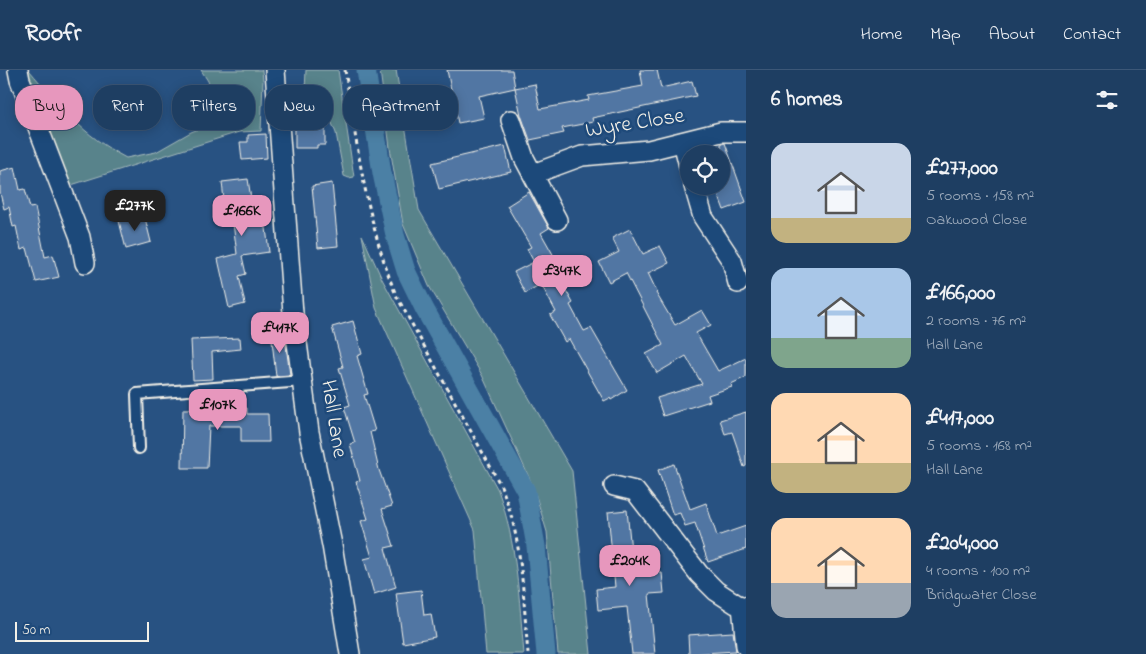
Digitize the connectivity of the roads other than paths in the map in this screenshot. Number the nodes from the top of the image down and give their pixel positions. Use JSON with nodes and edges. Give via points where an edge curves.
{"nodes":[{"id":1,"x":18,"y":70,"type":"edge"},
{"id":2,"x":275,"y":70,"type":"edge"},
{"id":3,"x":511,"y":120,"type":"dead end"},
{"id":4,"x":746,"y":132,"type":"edge"},
{"id":5,"x":683,"y":142,"type":"junction"},
{"id":6,"x":684,"y":145,"type":"edge"},
{"id":7,"x":533,"y":174,"type":"junction"},
{"id":8,"x":697,"y":195,"type":"edge"},
{"id":9,"x":557,"y":220,"type":"dead end"},
{"id":10,"x":85,"y":263,"type":"dead end"},
{"id":11,"x":738,"y":283,"type":"dead end"},
{"id":12,"x":303,"y":381,"type":"junction"},
{"id":13,"x":140,"y":448,"type":"dead end"},
{"id":14,"x":614,"y":486,"type":"dead end"},
{"id":15,"x":744,"y":607,"type":"edge"},
{"id":16,"x":746,"y":646,"type":"edge"},
{"id":17,"x":350,"y":654,"type":"edge"}],
"edges":[{"from":1,"to":10,"type":"street","via":[[87,234]]},
{"from":2,"to":12,"type":"street","name":"Hall Lane","via":[[294,313]]},
{"from":3,"to":7,"type":"street"},
{"from":4,"to":5,"type":"street","name":"Wyre Close","via":[[721,132]]},
{"from":5,"to":6,"type":"street"},
{"from":5,"to":7,"type":"street","name":"Wyre Close","via":[[648,150],[582,156]]},
{"from":7,"to":9,"type":"street"},
{"from":8,"to":11,"type":"street","via":[[703,217],[732,261]]},
{"from":12,"to":13,"type":"lane","via":[[137,394]]},
{"from":12,"to":17,"type":"street","name":"Hall Lane","via":[[309,432]]},
{"from":14,"to":15,"type":"street","via":[[635,491],[699,574],[716,592]]},
{"from":15,"to":16,"type":"street"}]}
